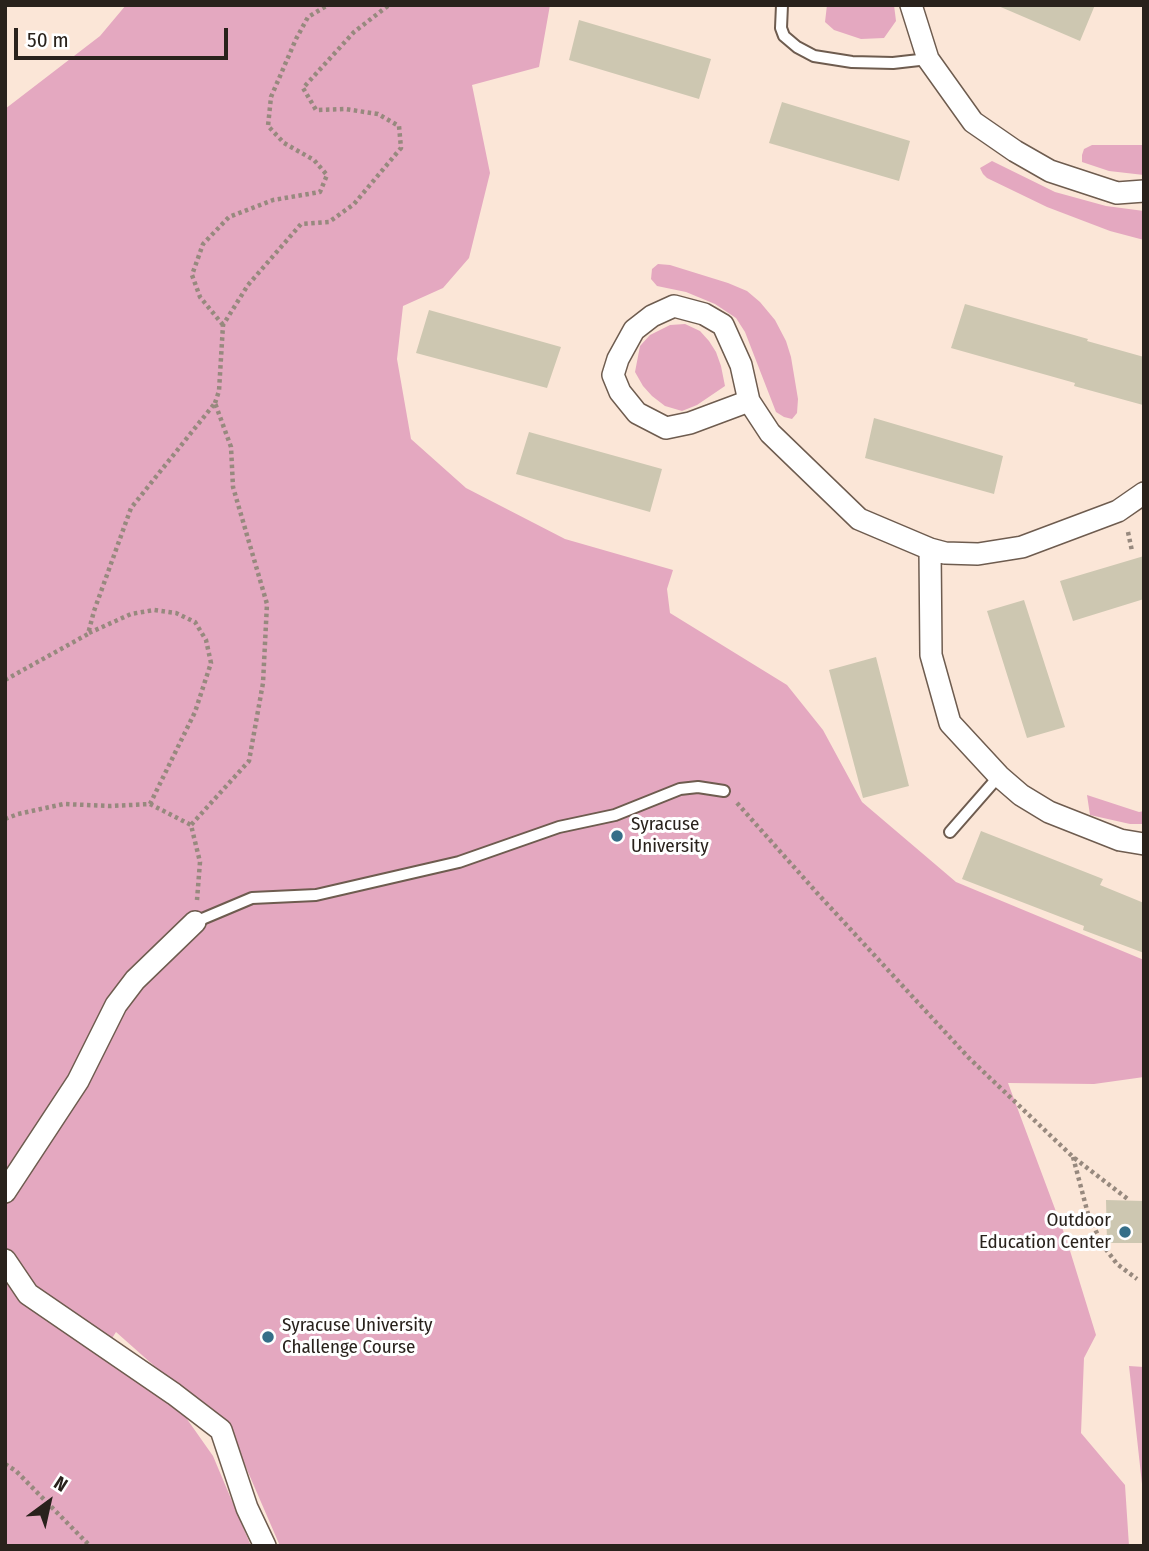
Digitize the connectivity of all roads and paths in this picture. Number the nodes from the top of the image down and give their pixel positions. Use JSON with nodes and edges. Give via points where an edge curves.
{"nodes":[{"id":1,"x":328,"y":5,"type":"edge"},
{"id":2,"x":389,"y":5,"type":"edge"},
{"id":3,"x":782,"y":5,"type":"edge"},
{"id":4,"x":911,"y":5,"type":"edge"},
{"id":5,"x":928,"y":59,"type":"junction"},
{"id":6,"x":1144,"y":191,"type":"edge"},
{"id":7,"x":223,"y":325,"type":"junction"},
{"id":8,"x":749,"y":401,"type":"junction"},
{"id":9,"x":215,"y":403,"type":"junction"},
{"id":10,"x":1144,"y":493,"type":"edge"},
{"id":11,"x":930,"y":549,"type":"junction"},
{"id":12,"x":89,"y":634,"type":"junction"},
{"id":13,"x":5,"y":680,"type":"edge"},
{"id":14,"x":999,"y":776,"type":"junction"},
{"id":15,"x":724,"y":791,"type":"joint"},
{"id":16,"x":150,"y":804,"type":"junction"},
{"id":17,"x":5,"y":819,"type":"edge"},
{"id":18,"x":191,"y":825,"type":"junction"},
{"id":19,"x":950,"y":832,"type":"dead end"},
{"id":20,"x":1144,"y":844,"type":"edge"},
{"id":21,"x":195,"y":922,"type":"junction"},
{"id":22,"x":1073,"y":1157,"type":"junction"},
{"id":23,"x":5,"y":1192,"type":"edge"},
{"id":24,"x":1129,"y":1200,"type":"dead end"},
{"id":25,"x":1107,"y":1221,"type":"dead end"},
{"id":26,"x":1092,"y":1222,"type":"junction"},
{"id":27,"x":5,"y":1260,"type":"edge"},
{"id":28,"x":1138,"y":1279,"type":"dead end"},
{"id":29,"x":5,"y":1464,"type":"edge"},
{"id":30,"x":90,"y":1546,"type":"edge"},
{"id":31,"x":265,"y":1546,"type":"edge"}],
"edges":[{"from":1,"to":7,"type":"path","via":[[308,17],[296,39],[271,97],[268,126],[327,175],[320,192],[273,200],[229,217],[203,244],[192,275],[200,297]]},
{"from":2,"to":7,"type":"path","via":[[354,32],[303,88],[316,110],[378,114],[399,125],[401,148],[354,204],[329,222],[301,225],[248,285]]},
{"from":3,"to":5,"type":"lane","via":[[784,36],[814,56],[852,62]]},
{"from":4,"to":5,"type":"street"},
{"from":5,"to":6,"type":"street","via":[[974,122],[1015,151],[1084,183],[1117,192]]},
{"from":7,"to":9,"type":"path"},
{"from":8,"to":8,"type":"street","via":[[741,365],[723,325],[674,306],[634,330],[613,375],[637,413],[666,428],[690,424]]},
{"from":8,"to":11,"type":"street","via":[[769,433],[859,519]]},
{"from":9,"to":12,"type":"path","via":[[131,508]]},
{"from":9,"to":18,"type":"path","via":[[230,447],[233,486],[267,604],[263,683],[249,761]]},
{"from":10,"to":11,"type":"street","via":[[1118,511],[1022,547],[978,554]]},
{"from":11,"to":14,"type":"street","via":[[931,655],[950,723]]},
{"from":12,"to":13,"type":"path"},
{"from":12,"to":16,"type":"path","via":[[131,614],[153,610],[195,622],[206,640],[211,663],[195,712]]},
{"from":14,"to":19,"type":"lane"},
{"from":14,"to":20,"type":"street","via":[[1049,812],[1120,841]]},
{"from":15,"to":21,"type":"lane","via":[[680,789],[615,815],[559,827],[459,862],[316,895],[251,898]]},
{"from":15,"to":22,"type":"path","via":[[970,1058]]},
{"from":16,"to":17,"type":"path","via":[[64,804]]},
{"from":16,"to":18,"type":"path"},
{"from":18,"to":21,"type":"path","via":[[200,862]]},
{"from":21,"to":23,"type":"street","via":[[116,1005],[78,1080]]},
{"from":22,"to":24,"type":"path"},
{"from":22,"to":26,"type":"path"},
{"from":25,"to":26,"type":"path"},
{"from":26,"to":28,"type":"path","via":[[1117,1264]]},
{"from":27,"to":31,"type":"street","via":[[28,1294],[221,1430]]},
{"from":29,"to":30,"type":"path"}]}
